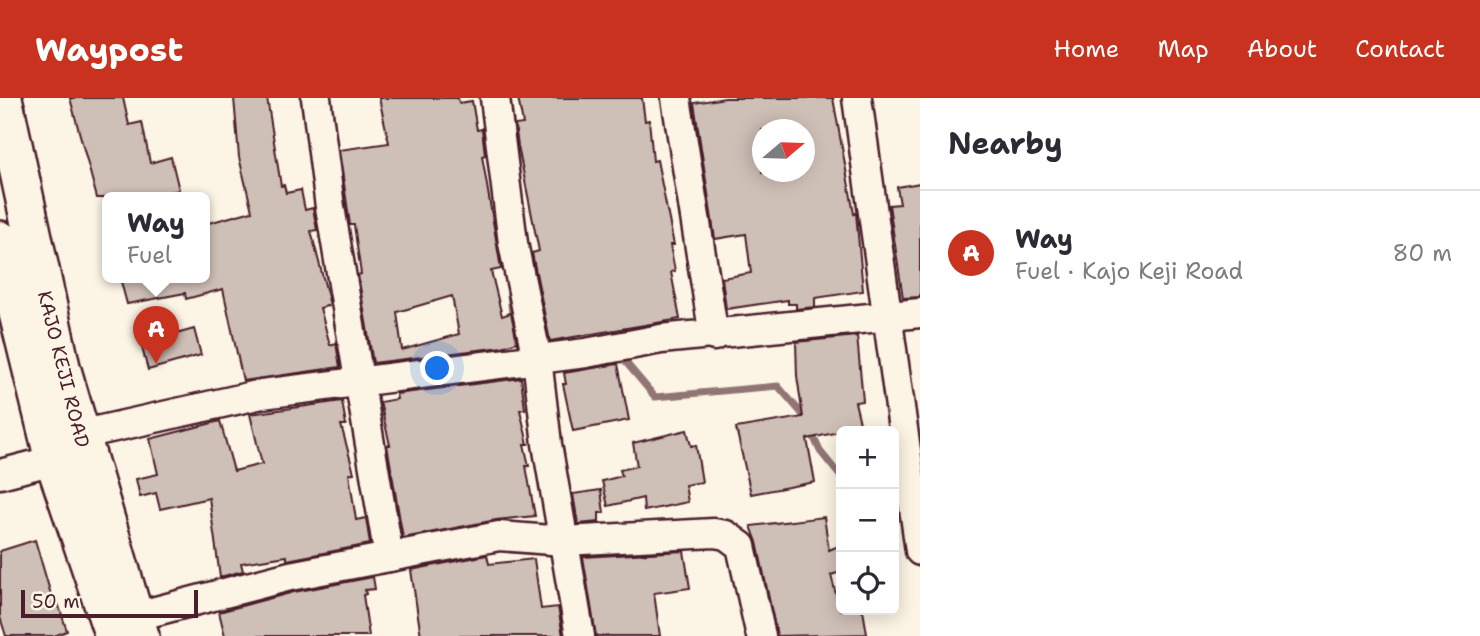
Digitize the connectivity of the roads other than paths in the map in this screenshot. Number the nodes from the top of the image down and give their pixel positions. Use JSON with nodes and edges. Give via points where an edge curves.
{"nodes":[{"id":1,"x":3,"y":98,"type":"edge"},
{"id":2,"x":316,"y":98,"type":"edge"},
{"id":3,"x":495,"y":98,"type":"edge"},
{"id":4,"x":676,"y":98,"type":"edge"},
{"id":5,"x":857,"y":98,"type":"edge"},
{"id":6,"x":0,"y":240,"type":"edge"},
{"id":7,"x":920,"y":313,"type":"edge"},
{"id":8,"x":887,"y":318,"type":"junction"},
{"id":9,"x":714,"y":336,"type":"junction"},
{"id":10,"x":537,"y":359,"type":"junction"},
{"id":11,"x":358,"y":382,"type":"junction"},
{"id":12,"x":66,"y":448,"type":"junction"},
{"id":13,"x":0,"y":474,"type":"edge"},
{"id":14,"x":564,"y":541,"type":"junction"},
{"id":15,"x":920,"y":551,"type":"edge"},
{"id":16,"x":389,"y":557,"type":"junction"},
{"id":17,"x":129,"y":629,"type":"edge"},
{"id":18,"x":580,"y":636,"type":"edge"},
{"id":19,"x":761,"y":636,"type":"edge"}],
"edges":[{"from":1,"to":12,"type":"main road","name":"KAJO KEJI ROAD","via":[[55,340]]},
{"from":2,"to":11,"type":"street"},
{"from":3,"to":10,"type":"street","via":[[513,243]]},
{"from":4,"to":9,"type":"street"},
{"from":5,"to":8,"type":"street"},
{"from":6,"to":12,"type":"main road","name":"KAJO KEJI ROAD"},
{"from":7,"to":8,"type":"street"},
{"from":8,"to":9,"type":"street"},
{"from":8,"to":15,"type":"street"},
{"from":9,"to":10,"type":"street"},
{"from":10,"to":11,"type":"street"},
{"from":10,"to":14,"type":"street"},
{"from":11,"to":12,"type":"street","via":[[262,394]]},
{"from":11,"to":16,"type":"street"},
{"from":12,"to":13,"type":"street"},
{"from":12,"to":17,"type":"main road","name":"KAJO KEJI ROAD"},
{"from":14,"to":16,"type":"street","via":[[499,536]]},
{"from":14,"to":18,"type":"street"},
{"from":14,"to":19,"type":"street","via":[[726,535],[741,546]]},
{"from":16,"to":17,"type":"street","via":[[290,576]]}]}
